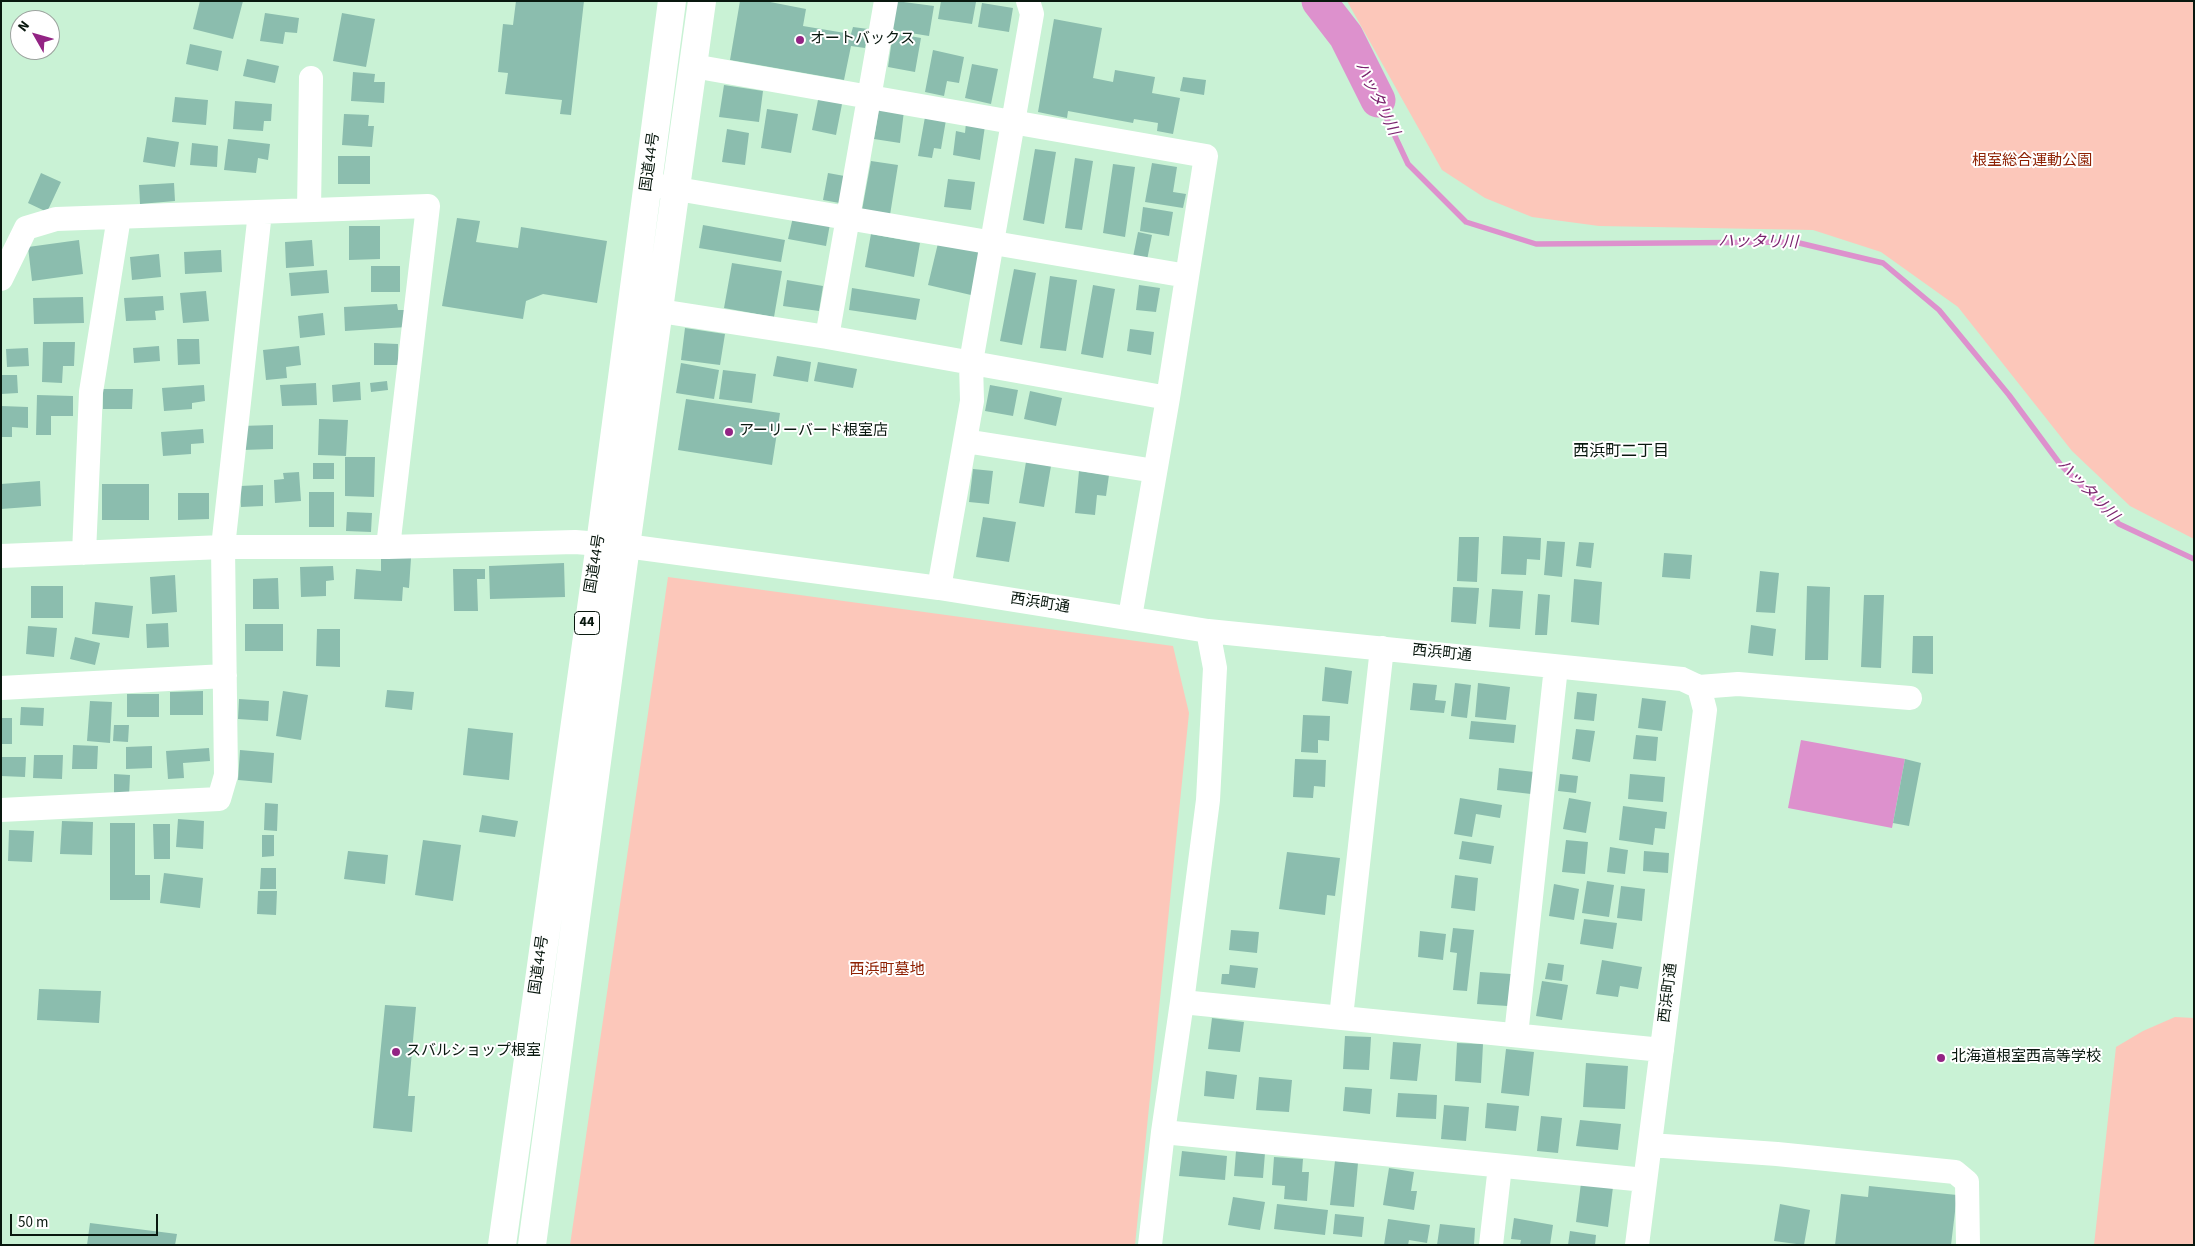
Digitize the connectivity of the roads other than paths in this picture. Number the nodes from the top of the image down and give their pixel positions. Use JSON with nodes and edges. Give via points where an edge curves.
{"nodes":[{"id":1,"x":672,"y":1,"type":"edge"},
{"id":2,"x":702,"y":1,"type":"edge"},
{"id":3,"x":886,"y":1,"type":"edge"},
{"id":4,"x":1028,"y":1,"type":"edge"},
{"id":5,"x":693,"y":66,"type":"junction"},
{"id":6,"x":312,"y":78,"type":"dead end"},
{"id":7,"x":868,"y":96,"type":"junction"},
{"id":8,"x":1013,"y":122,"type":"junction"},
{"id":9,"x":648,"y":184,"type":"junction"},
{"id":10,"x":677,"y":190,"type":"junction"},
{"id":11,"x":309,"y":210,"type":"junction"},
{"id":12,"x":260,"y":212,"type":"junction"},
{"id":13,"x":119,"y":217,"type":"junction"},
{"id":14,"x":847,"y":217,"type":"junction"},
{"id":15,"x":991,"y":244,"type":"junction"},
{"id":16,"x":1187,"y":276,"type":"junction"},
{"id":17,"x":1,"y":279,"type":"edge"},
{"id":18,"x":660,"y":311,"type":"junction"},
{"id":19,"x":827,"y":337,"type":"junction"},
{"id":20,"x":971,"y":362,"type":"junction"},
{"id":21,"x":1168,"y":398,"type":"junction"},
{"id":22,"x":965,"y":441,"type":"junction"},
{"id":23,"x":1155,"y":471,"type":"junction"},
{"id":24,"x":613,"y":545,"type":"junction"},
{"id":25,"x":222,"y":547,"type":"junction"},
{"id":26,"x":388,"y":547,"type":"junction"},
{"id":27,"x":84,"y":553,"type":"junction"},
{"id":28,"x":1,"y":556,"type":"edge"},
{"id":29,"x":939,"y":588,"type":"junction"},
{"id":30,"x":1130,"y":617,"type":"junction"},
{"id":31,"x":1208,"y":631,"type":"junction"},
{"id":32,"x":1382,"y":648,"type":"junction"},
{"id":33,"x":1556,"y":667,"type":"junction"},
{"id":34,"x":225,"y":676,"type":"junction"},
{"id":35,"x":1699,"y":687,"type":"junction"},
{"id":36,"x":1,"y":688,"type":"edge"},
{"id":37,"x":1910,"y":698,"type":"dead end"},
{"id":38,"x":1,"y":810,"type":"edge"},
{"id":39,"x":1182,"y":1002,"type":"junction"},
{"id":40,"x":1341,"y":1017,"type":"junction"},
{"id":41,"x":1516,"y":1034,"type":"junction"},
{"id":42,"x":1662,"y":1050,"type":"junction"},
{"id":43,"x":1163,"y":1132,"type":"junction"},
{"id":44,"x":1650,"y":1145,"type":"junction"},
{"id":45,"x":1500,"y":1166,"type":"junction"},
{"id":46,"x":1645,"y":1180,"type":"junction"},
{"id":47,"x":502,"y":1245,"type":"edge"},
{"id":48,"x":532,"y":1245,"type":"edge"},
{"id":49,"x":1150,"y":1245,"type":"edge"},
{"id":50,"x":1491,"y":1245,"type":"edge"},
{"id":51,"x":1637,"y":1245,"type":"edge"},
{"id":52,"x":1968,"y":1245,"type":"edge"}],
"edges":[{"from":1,"to":9,"type":"highway","name":"国道44号","number":"44"},
{"from":2,"to":5,"type":"highway","name":"国道44号","number":"44"},
{"from":3,"to":7,"type":"street"},
{"from":4,"to":8,"type":"street","via":[[1032,14]]},
{"from":5,"to":7,"type":"street"},
{"from":5,"to":10,"type":"highway","name":"国道44号","number":"44"},
{"from":6,"to":11,"type":"street"},
{"from":7,"to":8,"type":"street"},
{"from":7,"to":14,"type":"street"},
{"from":8,"to":15,"type":"street"},
{"from":8,"to":16,"type":"street","via":[[1206,156]]},
{"from":9,"to":10,"type":"street"},
{"from":9,"to":24,"type":"highway","name":"国道44号","number":"44"},
{"from":10,"to":14,"type":"street"},
{"from":10,"to":18,"type":"highway","name":"国道44号","number":"44"},
{"from":11,"to":12,"type":"street"},
{"from":11,"to":26,"type":"street","via":[[428,206]]},
{"from":12,"to":13,"type":"street"},
{"from":12,"to":25,"type":"street"},
{"from":13,"to":17,"type":"street","via":[[56,219],[26,228]]},
{"from":13,"to":27,"type":"street","via":[[90,392]]},
{"from":14,"to":15,"type":"street"},
{"from":14,"to":19,"type":"street"},
{"from":15,"to":16,"type":"street"},
{"from":15,"to":20,"type":"street"},
{"from":16,"to":21,"type":"street"},
{"from":18,"to":19,"type":"street"},
{"from":18,"to":24,"type":"highway","name":"国道44号","number":"44"},
{"from":19,"to":20,"type":"street"},
{"from":20,"to":21,"type":"street"},
{"from":20,"to":22,"type":"street","via":[[972,401]]},
{"from":21,"to":23,"type":"street"},
{"from":22,"to":23,"type":"street"},
{"from":22,"to":29,"type":"street"},
{"from":23,"to":30,"type":"street"},
{"from":24,"to":26,"type":"street","name":"西浜町通","via":[[575,542]]},
{"from":24,"to":29,"type":"street","name":"西浜町通"},
{"from":24,"to":47,"type":"highway","name":"国道44号","number":"44","via":[[589,610]]},
{"from":24,"to":48,"type":"highway","name":"国道44号","number":"44"},
{"from":25,"to":26,"type":"street","name":"西浜町通"},
{"from":25,"to":27,"type":"street","name":"西浜町通"},
{"from":25,"to":34,"type":"street"},
{"from":27,"to":28,"type":"street","name":"西浜町通"},
{"from":29,"to":30,"type":"street","name":"西浜町通"},
{"from":30,"to":31,"type":"street","name":"西浜町通"},
{"from":31,"to":32,"type":"street","name":"西浜町通"},
{"from":31,"to":39,"type":"street","via":[[1215,668],[1208,800]]},
{"from":32,"to":33,"type":"street","name":"西浜町通"},
{"from":32,"to":40,"type":"street"},
{"from":33,"to":35,"type":"street","name":"西浜町通","via":[[1682,679]]},
{"from":33,"to":41,"type":"street"},
{"from":34,"to":36,"type":"street"},
{"from":34,"to":38,"type":"street","via":[[226,775],[219,799]]},
{"from":35,"to":37,"type":"street","via":[[1738,684]]},
{"from":35,"to":42,"type":"street","name":"西浜町通","via":[[1705,710]]},
{"from":39,"to":40,"type":"street"},
{"from":39,"to":43,"type":"street"},
{"from":40,"to":41,"type":"street"},
{"from":41,"to":42,"type":"street"},
{"from":42,"to":44,"type":"street","name":"西浜町通"},
{"from":43,"to":45,"type":"street"},
{"from":43,"to":49,"type":"street"},
{"from":44,"to":46,"type":"street","name":"西浜町通"},
{"from":44,"to":52,"type":"street","via":[[1955,1172],[1967,1182]]},
{"from":45,"to":46,"type":"street"},
{"from":45,"to":50,"type":"street"},
{"from":46,"to":51,"type":"street","name":"西浜町通"}]}
